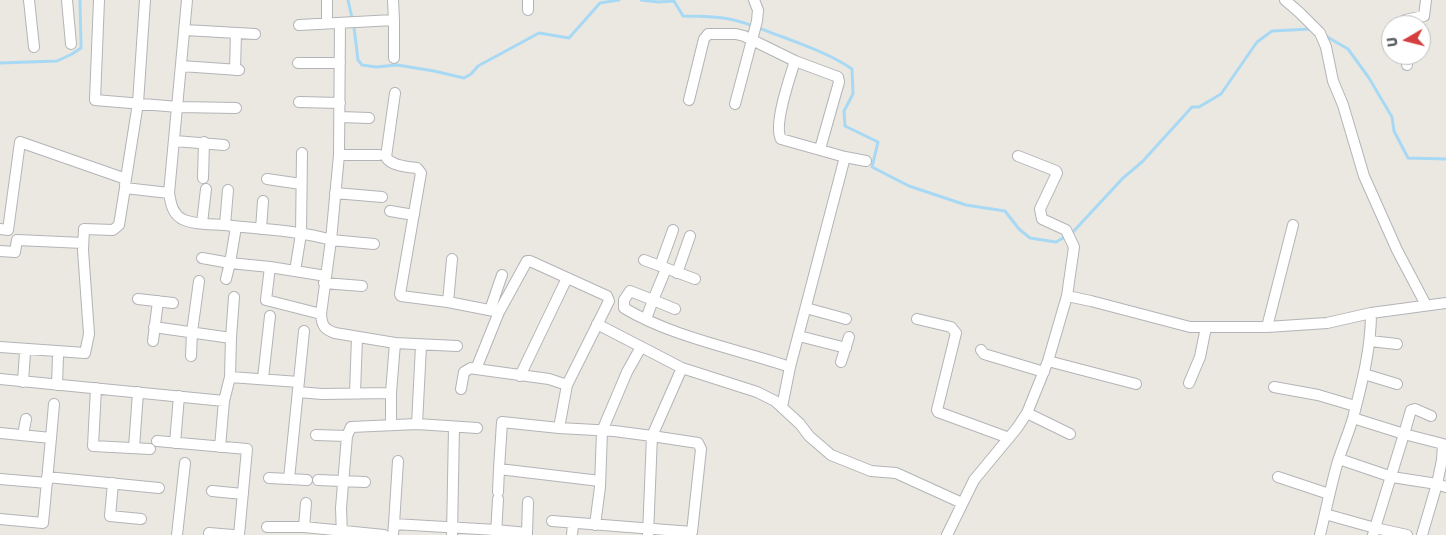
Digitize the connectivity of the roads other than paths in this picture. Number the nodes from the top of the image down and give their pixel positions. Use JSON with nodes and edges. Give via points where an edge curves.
{"nodes":[{"id":1,"x":28,"y":0,"type":"edge"},
{"id":2,"x":67,"y":0,"type":"edge"},
{"id":3,"x":99,"y":0,"type":"edge"},
{"id":4,"x":145,"y":0,"type":"edge"},
{"id":5,"x":187,"y":0,"type":"edge"},
{"id":6,"x":327,"y":0,"type":"edge"},
{"id":7,"x":393,"y":0,"type":"edge"},
{"id":8,"x":754,"y":0,"type":"edge"},
{"id":9,"x":1285,"y":0,"type":"edge"},
{"id":10,"x":1426,"y":0,"type":"edge"},
{"id":11,"x":1424,"y":15,"type":"edge"},
{"id":12,"x":394,"y":20,"type":"junction"},
{"id":13,"x":328,"y":23,"type":"junction"},
{"id":14,"x":340,"y":23,"type":"junction"},
{"id":15,"x":299,"y":25,"type":"dead end"},
{"id":16,"x":185,"y":30,"type":"junction"},
{"id":17,"x":236,"y":33,"type":"junction"},
{"id":18,"x":254,"y":34,"type":"dead end"},
{"id":19,"x":754,"y":37,"type":"junction"},
{"id":20,"x":71,"y":44,"type":"dead end"},
{"id":21,"x":34,"y":47,"type":"dead end"},
{"id":22,"x":394,"y":58,"type":"dead end"},
{"id":23,"x":795,"y":61,"type":"junction"},
{"id":24,"x":298,"y":63,"type":"dead end"},
{"id":25,"x":340,"y":63,"type":"junction"},
{"id":26,"x":181,"y":66,"type":"junction"},
{"id":27,"x":395,"y":93,"type":"dead end"},
{"id":28,"x":689,"y":100,"type":"dead end"},
{"id":29,"x":299,"y":102,"type":"dead end"},
{"id":30,"x":138,"y":103,"type":"junction"},
{"id":31,"x":340,"y":103,"type":"junction"},
{"id":32,"x":735,"y":104,"type":"dead end"},
{"id":33,"x":178,"y":107,"type":"junction"},
{"id":34,"x":236,"y":108,"type":"dead end"},
{"id":35,"x":340,"y":117,"type":"junction"},
{"id":36,"x":369,"y":118,"type":"dead end"},
{"id":37,"x":174,"y":140,"type":"junction"},
{"id":38,"x":204,"y":142,"type":"junction"},
{"id":39,"x":224,"y":144,"type":"dead end"},
{"id":40,"x":820,"y":149,"type":"junction"},
{"id":41,"x":302,"y":153,"type":"dead end"},
{"id":42,"x":339,"y":155,"type":"junction"},
{"id":43,"x":379,"y":155,"type":"dead end"},
{"id":44,"x":1018,"y":156,"type":"dead end"},
{"id":45,"x":845,"y":157,"type":"junction"},
{"id":46,"x":866,"y":161,"type":"dead end"},
{"id":47,"x":203,"y":178,"type":"dead end"},
{"id":48,"x":267,"y":179,"type":"dead end"},
{"id":49,"x":125,"y":183,"type":"junction"},
{"id":50,"x":301,"y":184,"type":"junction"},
{"id":51,"x":206,"y":189,"type":"dead end"},
{"id":52,"x":228,"y":190,"type":"dead end"},
{"id":53,"x":169,"y":193,"type":"junction"},
{"id":54,"x":335,"y":193,"type":"junction"},
{"id":55,"x":382,"y":196,"type":"dead end"},
{"id":56,"x":263,"y":201,"type":"dead end"},
{"id":57,"x":390,"y":211,"type":"dead end"},
{"id":58,"x":414,"y":215,"type":"junction"},
{"id":59,"x":202,"y":223,"type":"junction"},
{"id":60,"x":225,"y":225,"type":"junction"},
{"id":61,"x":1293,"y":225,"type":"dead end"},
{"id":62,"x":236,"y":227,"type":"junction"},
{"id":63,"x":0,"y":229,"type":"edge"},
{"id":64,"x":261,"y":229,"type":"junction"},
{"id":65,"x":673,"y":230,"type":"dead end"},
{"id":66,"x":301,"y":234,"type":"junction"},
{"id":67,"x":690,"y":236,"type":"dead end"},
{"id":68,"x":331,"y":240,"type":"junction"},
{"id":69,"x":83,"y":243,"type":"junction"},
{"id":70,"x":374,"y":244,"type":"dead end"},
{"id":71,"x":0,"y":251,"type":"edge"},
{"id":72,"x":202,"y":258,"type":"dead end"},
{"id":73,"x":452,"y":259,"type":"dead end"},
{"id":74,"x":644,"y":260,"type":"dead end"},
{"id":75,"x":230,"y":262,"type":"junction"},
{"id":76,"x":270,"y":267,"type":"junction"},
{"id":77,"x":663,"y":268,"type":"junction"},
{"id":78,"x":295,"y":271,"type":"junction"},
{"id":79,"x":677,"y":273,"type":"junction"},
{"id":80,"x":502,"y":275,"type":"dead end"},
{"id":81,"x":567,"y":278,"type":"junction"},
{"id":82,"x":226,"y":279,"type":"dead end"},
{"id":83,"x":695,"y":279,"type":"dead end"},
{"id":84,"x":325,"y":280,"type":"junction"},
{"id":85,"x":199,"y":281,"type":"dead end"},
{"id":86,"x":362,"y":286,"type":"dead end"},
{"id":87,"x":1067,"y":296,"type":"junction"},
{"id":88,"x":234,"y":297,"type":"dead end"},
{"id":89,"x":138,"y":299,"type":"dead end"},
{"id":90,"x":654,"y":300,"type":"junction"},
{"id":91,"x":158,"y":301,"type":"junction"},
{"id":92,"x":448,"y":302,"type":"junction"},
{"id":93,"x":173,"y":303,"type":"dead end"},
{"id":94,"x":1446,"y":303,"type":"edge"},
{"id":95,"x":1426,"y":305,"type":"junction"},
{"id":96,"x":806,"y":308,"type":"junction"},
{"id":97,"x":675,"y":309,"type":"dead end"},
{"id":98,"x":494,"y":311,"type":"junction"},
{"id":99,"x":1371,"y":313,"type":"junction"},
{"id":100,"x":321,"y":314,"type":"junction"},
{"id":101,"x":270,"y":316,"type":"dead end"},
{"id":102,"x":646,"y":319,"type":"junction"},
{"id":103,"x":846,"y":319,"type":"dead end"},
{"id":104,"x":917,"y":319,"type":"dead end"},
{"id":105,"x":597,"y":324,"type":"junction"},
{"id":106,"x":154,"y":327,"type":"junction"},
{"id":107,"x":1206,"y":327,"type":"junction"},
{"id":108,"x":1267,"y":327,"type":"junction"},
{"id":109,"x":304,"y":331,"type":"dead end"},
{"id":110,"x":192,"y":332,"type":"junction"},
{"id":111,"x":799,"y":336,"type":"junction"},
{"id":112,"x":849,"y":337,"type":"dead end"},
{"id":113,"x":231,"y":338,"type":"junction"},
{"id":114,"x":357,"y":338,"type":"junction"},
{"id":115,"x":153,"y":341,"type":"dead end"},
{"id":116,"x":1370,"y":341,"type":"junction"},
{"id":117,"x":395,"y":343,"type":"junction"},
{"id":118,"x":1397,"y":344,"type":"dead end"},
{"id":119,"x":421,"y":346,"type":"junction"},
{"id":120,"x":457,"y":346,"type":"dead end"},
{"id":121,"x":0,"y":347,"type":"edge"},
{"id":122,"x":641,"y":348,"type":"junction"},
{"id":123,"x":846,"y":348,"type":"junction"},
{"id":124,"x":981,"y":350,"type":"dead end"},
{"id":125,"x":25,"y":352,"type":"dead end"},
{"id":126,"x":58,"y":356,"type":"dead end"},
{"id":127,"x":191,"y":356,"type":"dead end"},
{"id":128,"x":1048,"y":361,"type":"junction"},
{"id":129,"x":841,"y":362,"type":"dead end"},
{"id":130,"x":790,"y":367,"type":"junction"},
{"id":131,"x":682,"y":368,"type":"junction"},
{"id":132,"x":476,"y":369,"type":"junction"},
{"id":133,"x":1044,"y":372,"type":"junction"},
{"id":134,"x":1364,"y":374,"type":"junction"},
{"id":135,"x":230,"y":376,"type":"junction"},
{"id":136,"x":520,"y":376,"type":"junction"},
{"id":137,"x":264,"y":378,"type":"junction"},
{"id":138,"x":0,"y":379,"type":"edge"},
{"id":139,"x":23,"y":382,"type":"junction"},
{"id":140,"x":1188,"y":383,"type":"dead end"},
{"id":141,"x":1136,"y":384,"type":"dead end"},
{"id":142,"x":1397,"y":384,"type":"dead end"},
{"id":143,"x":57,"y":385,"type":"junction"},
{"id":144,"x":567,"y":385,"type":"junction"},
{"id":145,"x":298,"y":387,"type":"junction"},
{"id":146,"x":1274,"y":387,"type":"dead end"},
{"id":147,"x":96,"y":388,"type":"junction"},
{"id":148,"x":461,"y":389,"type":"dead end"},
{"id":149,"x":138,"y":392,"type":"junction"},
{"id":150,"x":355,"y":393,"type":"junction"},
{"id":151,"x":391,"y":393,"type":"junction"},
{"id":152,"x":179,"y":396,"type":"junction"},
{"id":153,"x":224,"y":400,"type":"junction"},
{"id":154,"x":54,"y":404,"type":"dead end"},
{"id":155,"x":782,"y":406,"type":"junction"},
{"id":156,"x":1355,"y":406,"type":"junction"},
{"id":157,"x":1027,"y":413,"type":"junction"},
{"id":158,"x":1431,"y":416,"type":"dead end"},
{"id":159,"x":1353,"y":418,"type":"junction"},
{"id":160,"x":26,"y":420,"type":"dead end"},
{"id":161,"x":417,"y":424,"type":"junction"},
{"id":162,"x":391,"y":425,"type":"junction"},
{"id":163,"x":454,"y":427,"type":"junction"},
{"id":164,"x":477,"y":428,"type":"dead end"},
{"id":165,"x":559,"y":428,"type":"junction"},
{"id":166,"x":602,"y":431,"type":"junction"},
{"id":167,"x":0,"y":433,"type":"edge"},
{"id":168,"x":1070,"y":434,"type":"dead end"},
{"id":169,"x":1404,"y":434,"type":"junction"},
{"id":170,"x":23,"y":435,"type":"junction"},
{"id":171,"x":316,"y":435,"type":"dead end"},
{"id":172,"x":347,"y":436,"type":"junction"},
{"id":173,"x":652,"y":436,"type":"junction"},
{"id":174,"x":51,"y":438,"type":"junction"},
{"id":175,"x":1009,"y":438,"type":"junction"},
{"id":176,"x":175,"y":442,"type":"junction"},
{"id":177,"x":220,"y":447,"type":"junction"},
{"id":178,"x":134,"y":448,"type":"junction"},
{"id":179,"x":1339,"y":460,"type":"junction"},
{"id":180,"x":398,"y":461,"type":"dead end"},
{"id":181,"x":185,"y":464,"type":"dead end"},
{"id":182,"x":499,"y":469,"type":"junction"},
{"id":183,"x":1278,"y":477,"type":"dead end"},
{"id":184,"x":1392,"y":477,"type":"junction"},
{"id":185,"x":0,"y":478,"type":"edge"},
{"id":186,"x":269,"y":478,"type":"dead end"},
{"id":187,"x":289,"y":479,"type":"junction"},
{"id":188,"x":47,"y":480,"type":"junction"},
{"id":189,"x":307,"y":480,"type":"dead end"},
{"id":190,"x":318,"y":480,"type":"dead end"},
{"id":191,"x":600,"y":480,"type":"junction"},
{"id":192,"x":343,"y":481,"type":"junction"},
{"id":193,"x":365,"y":482,"type":"dead end"},
{"id":194,"x":113,"y":483,"type":"junction"},
{"id":195,"x":1441,"y":486,"type":"edge"},
{"id":196,"x":159,"y":488,"type":"dead end"},
{"id":197,"x":212,"y":491,"type":"dead end"},
{"id":198,"x":243,"y":494,"type":"junction"},
{"id":199,"x":1329,"y":494,"type":"junction"},
{"id":200,"x":528,"y":502,"type":"dead end"},
{"id":201,"x":962,"y":502,"type":"junction"},
{"id":202,"x":306,"y":503,"type":"dead end"},
{"id":203,"x":1325,"y":514,"type":"junction"},
{"id":204,"x":0,"y":519,"type":"edge"},
{"id":205,"x":141,"y":519,"type":"dead end"},
{"id":206,"x":552,"y":521,"type":"dead end"},
{"id":207,"x":394,"y":524,"type":"junction"},
{"id":208,"x":573,"y":524,"type":"junction"},
{"id":209,"x":595,"y":525,"type":"junction"},
{"id":210,"x":267,"y":527,"type":"dead end"},
{"id":211,"x":304,"y":527,"type":"junction"},
{"id":212,"x":413,"y":530,"type":"edge"},
{"id":213,"x":452,"y":531,"type":"edge"},
{"id":214,"x":621,"y":531,"type":"edge"},
{"id":215,"x":496,"y":532,"type":"edge"},
{"id":216,"x":648,"y":532,"type":"edge"},
{"id":217,"x":1374,"y":532,"type":"edge"},
{"id":218,"x":209,"y":533,"type":"dead end"},
{"id":219,"x":342,"y":533,"type":"edge"},
{"id":220,"x":527,"y":534,"type":"edge"},
{"id":221,"x":176,"y":535,"type":"edge"},
{"id":222,"x":233,"y":535,"type":"edge"},
{"id":223,"x":239,"y":535,"type":"edge"},
{"id":224,"x":384,"y":535,"type":"edge"},
{"id":225,"x":393,"y":535,"type":"edge"},
{"id":226,"x":572,"y":535,"type":"edge"},
{"id":227,"x":947,"y":535,"type":"edge"},
{"id":228,"x":1320,"y":535,"type":"edge"},
{"id":229,"x":1407,"y":535,"type":"edge"},
{"id":230,"x":1422,"y":535,"type":"edge"}],
"edges":[{"from":1,"to":21,"type":"street"},
{"from":2,"to":20,"type":"street"},
{"from":3,"to":30,"type":"street","via":[[95,100]]},
{"from":4,"to":30,"type":"street"},
{"from":5,"to":16,"type":"street"},
{"from":6,"to":13,"type":"street"},
{"from":7,"to":12,"type":"street"},
{"from":8,"to":19,"type":"street","via":[[758,10]]},
{"from":9,"to":95,"type":"street","via":[[1320,33],[1364,176]]},
{"from":10,"to":11,"type":"street"},
{"from":12,"to":14,"type":"street"},
{"from":12,"to":22,"type":"street"},
{"from":13,"to":14,"type":"street"},
{"from":13,"to":15,"type":"street"},
{"from":14,"to":25,"type":"street"},
{"from":16,"to":17,"type":"street"},
{"from":16,"to":26,"type":"street"},
{"from":17,"to":18,"type":"street"},
{"from":17,"to":26,"type":"street","via":[[237,70]]},
{"from":19,"to":23,"type":"street"},
{"from":19,"to":28,"type":"street","via":[[708,34]]},
{"from":19,"to":32,"type":"street"},
{"from":23,"to":40,"type":"street","via":[[838,77]]},
{"from":23,"to":40,"type":"street","via":[[780,112],[778,135],[784,140]]},
{"from":24,"to":25,"type":"street"},
{"from":25,"to":31,"type":"street"},
{"from":26,"to":33,"type":"street"},
{"from":27,"to":58,"type":"street","via":[[386,157],[388,161],[420,170]]},
{"from":29,"to":31,"type":"street"},
{"from":30,"to":33,"type":"street"},
{"from":30,"to":49,"type":"street"},
{"from":31,"to":35,"type":"street"},
{"from":33,"to":34,"type":"street"},
{"from":33,"to":37,"type":"street"},
{"from":35,"to":36,"type":"street"},
{"from":35,"to":42,"type":"street"},
{"from":37,"to":38,"type":"street"},
{"from":37,"to":53,"type":"street"},
{"from":38,"to":39,"type":"street"},
{"from":38,"to":47,"type":"street"},
{"from":40,"to":45,"type":"street"},
{"from":41,"to":50,"type":"street"},
{"from":42,"to":43,"type":"street"},
{"from":42,"to":54,"type":"street"},
{"from":44,"to":87,"type":"street","via":[[1056,171],[1040,215],[1066,230],[1074,247]]},
{"from":45,"to":46,"type":"street"},
{"from":45,"to":96,"type":"street"},
{"from":48,"to":50,"type":"street"},
{"from":49,"to":53,"type":"street"},
{"from":49,"to":63,"type":"street","via":[[20,142],[8,230]]},
{"from":49,"to":69,"type":"street","via":[[119,225],[113,230],[84,229]]},
{"from":50,"to":66,"type":"street"},
{"from":51,"to":59,"type":"street"},
{"from":52,"to":60,"type":"street"},
{"from":53,"to":59,"type":"street","via":[[174,213],[184,220]]},
{"from":54,"to":55,"type":"street"},
{"from":54,"to":68,"type":"street"},
{"from":56,"to":64,"type":"street"},
{"from":57,"to":58,"type":"street"},
{"from":58,"to":92,"type":"street","via":[[400,294]]},
{"from":59,"to":60,"type":"street"},
{"from":60,"to":62,"type":"street"},
{"from":61,"to":108,"type":"street"},
{"from":62,"to":64,"type":"street"},
{"from":62,"to":75,"type":"street"},
{"from":64,"to":66,"type":"street"},
{"from":65,"to":77,"type":"street"},
{"from":66,"to":68,"type":"street"},
{"from":66,"to":78,"type":"street"},
{"from":67,"to":79,"type":"street"},
{"from":68,"to":70,"type":"street"},
{"from":68,"to":84,"type":"street"},
{"from":69,"to":71,"type":"street","via":[[17,240],[15,252]]},
{"from":69,"to":121,"type":"street","via":[[89,334],[85,353]]},
{"from":72,"to":75,"type":"street"},
{"from":73,"to":92,"type":"street"},
{"from":74,"to":77,"type":"street"},
{"from":75,"to":76,"type":"street"},
{"from":75,"to":82,"type":"street"},
{"from":76,"to":78,"type":"street"},
{"from":76,"to":100,"type":"street","via":[[266,300]]},
{"from":77,"to":79,"type":"street"},
{"from":77,"to":90,"type":"street"},
{"from":78,"to":84,"type":"street"},
{"from":79,"to":83,"type":"street"},
{"from":80,"to":98,"type":"street"},
{"from":81,"to":98,"type":"street","via":[[528,261]]},
{"from":81,"to":105,"type":"street","via":[[607,296],[608,305]]},
{"from":81,"to":136,"type":"street"},
{"from":84,"to":86,"type":"street"},
{"from":84,"to":100,"type":"street"},
{"from":85,"to":110,"type":"street"},
{"from":87,"to":107,"type":"street","via":[[1190,327]]},
{"from":87,"to":128,"type":"street"},
{"from":88,"to":113,"type":"street"},
{"from":89,"to":91,"type":"street"},
{"from":90,"to":97,"type":"street"},
{"from":90,"to":102,"type":"street"},
{"from":90,"to":102,"type":"street","via":[[630,291],[624,300],[624,308]]},
{"from":91,"to":93,"type":"street"},
{"from":91,"to":106,"type":"street"},
{"from":92,"to":98,"type":"street"},
{"from":94,"to":95,"type":"street"},
{"from":95,"to":99,"type":"street"},
{"from":96,"to":103,"type":"street"},
{"from":96,"to":111,"type":"street"},
{"from":98,"to":132,"type":"street"},
{"from":99,"to":108,"type":"street","via":[[1327,323]]},
{"from":99,"to":116,"type":"street"},
{"from":100,"to":114,"type":"street","via":[[326,330]]},
{"from":101,"to":137,"type":"street"},
{"from":102,"to":130,"type":"street","via":[[685,335]]},
{"from":104,"to":175,"type":"street","via":[[951,327],[956,333],[938,412]]},
{"from":105,"to":122,"type":"street"},
{"from":105,"to":144,"type":"street"},
{"from":106,"to":110,"type":"street"},
{"from":106,"to":115,"type":"street"},
{"from":107,"to":108,"type":"street"},
{"from":107,"to":140,"type":"street","via":[[1200,357]]},
{"from":109,"to":145,"type":"street"},
{"from":110,"to":113,"type":"street"},
{"from":110,"to":127,"type":"street"},
{"from":111,"to":123,"type":"street"},
{"from":111,"to":130,"type":"street"},
{"from":112,"to":123,"type":"street"},
{"from":113,"to":135,"type":"street"},
{"from":114,"to":117,"type":"street"},
{"from":114,"to":150,"type":"street"},
{"from":116,"to":118,"type":"street"},
{"from":116,"to":134,"type":"street"},
{"from":117,"to":119,"type":"street"},
{"from":117,"to":151,"type":"street"},
{"from":119,"to":120,"type":"street"},
{"from":119,"to":161,"type":"street"},
{"from":122,"to":131,"type":"street"},
{"from":122,"to":166,"type":"street"},
{"from":123,"to":129,"type":"street"},
{"from":124,"to":133,"type":"street","via":[[984,354]]},
{"from":125,"to":139,"type":"street"},
{"from":126,"to":143,"type":"street"},
{"from":128,"to":133,"type":"street"},
{"from":128,"to":141,"type":"street"},
{"from":130,"to":155,"type":"street"},
{"from":131,"to":155,"type":"street","via":[[757,392]]},
{"from":131,"to":173,"type":"street"},
{"from":132,"to":136,"type":"street"},
{"from":132,"to":148,"type":"street","via":[[464,372]]},
{"from":133,"to":157,"type":"street"},
{"from":134,"to":142,"type":"street"},
{"from":134,"to":156,"type":"street"},
{"from":135,"to":137,"type":"street"},
{"from":135,"to":153,"type":"street"},
{"from":136,"to":144,"type":"street","via":[[550,379]]},
{"from":137,"to":145,"type":"street"},
{"from":138,"to":139,"type":"street"},
{"from":139,"to":143,"type":"street"},
{"from":143,"to":147,"type":"street"},
{"from":144,"to":165,"type":"street"},
{"from":145,"to":150,"type":"street","via":[[322,394]]},
{"from":145,"to":187,"type":"street"},
{"from":146,"to":156,"type":"street"},
{"from":147,"to":149,"type":"street"},
{"from":147,"to":178,"type":"street","via":[[93,446]]},
{"from":149,"to":152,"type":"street"},
{"from":149,"to":178,"type":"street"},
{"from":150,"to":151,"type":"street"},
{"from":151,"to":162,"type":"street"},
{"from":152,"to":153,"type":"street"},
{"from":152,"to":176,"type":"street"},
{"from":153,"to":177,"type":"street"},
{"from":154,"to":174,"type":"street"},
{"from":155,"to":201,"type":"street","via":[[831,455],[872,471],[896,473]]},
{"from":156,"to":159,"type":"street"},
{"from":157,"to":168,"type":"street"},
{"from":157,"to":175,"type":"street"},
{"from":158,"to":169,"type":"street","via":[[1412,410]]},
{"from":159,"to":169,"type":"street"},
{"from":159,"to":179,"type":"street"},
{"from":160,"to":170,"type":"street"},
{"from":161,"to":162,"type":"street"},
{"from":161,"to":163,"type":"street"},
{"from":162,"to":172,"type":"street","via":[[351,427]]},
{"from":163,"to":164,"type":"street"},
{"from":163,"to":213,"type":"street"},
{"from":165,"to":166,"type":"street"},
{"from":165,"to":182,"type":"street","via":[[502,422]]},
{"from":166,"to":173,"type":"street"},
{"from":166,"to":191,"type":"street"},
{"from":167,"to":170,"type":"street"},
{"from":169,"to":184,"type":"street"},
{"from":169,"to":195,"type":"street","via":[[1443,444]]},
{"from":170,"to":174,"type":"street"},
{"from":171,"to":172,"type":"street"},
{"from":172,"to":192,"type":"street"},
{"from":173,"to":216,"type":"street"},
{"from":173,"to":216,"type":"street","via":[[690,440],[698,443],[700,449],[693,531]]},
{"from":174,"to":188,"type":"street"},
{"from":175,"to":201,"type":"street","via":[[974,480]]},
{"from":176,"to":177,"type":"street"},
{"from":176,"to":178,"type":"street"},
{"from":177,"to":198,"type":"street","via":[[247,449]]},
{"from":179,"to":184,"type":"street"},
{"from":179,"to":199,"type":"street"},
{"from":180,"to":207,"type":"street"},
{"from":181,"to":221,"type":"street"},
{"from":182,"to":191,"type":"street"},
{"from":182,"to":215,"type":"street"},
{"from":183,"to":199,"type":"street"},
{"from":184,"to":195,"type":"street"},
{"from":184,"to":217,"type":"street"},
{"from":185,"to":188,"type":"street"},
{"from":186,"to":187,"type":"street"},
{"from":187,"to":189,"type":"street"},
{"from":188,"to":194,"type":"street"},
{"from":188,"to":204,"type":"street","via":[[43,523]]},
{"from":190,"to":192,"type":"street"},
{"from":191,"to":209,"type":"street"},
{"from":192,"to":193,"type":"street"},
{"from":192,"to":219,"type":"street"},
{"from":194,"to":196,"type":"street"},
{"from":194,"to":205,"type":"street","via":[[110,516]]},
{"from":195,"to":230,"type":"street"},
{"from":197,"to":198,"type":"street"},
{"from":198,"to":223,"type":"street"},
{"from":199,"to":203,"type":"street"},
{"from":200,"to":220,"type":"street"},
{"from":201,"to":227,"type":"street"},
{"from":202,"to":211,"type":"street"},
{"from":203,"to":217,"type":"street"},
{"from":203,"to":228,"type":"street"},
{"from":206,"to":208,"type":"street"},
{"from":207,"to":212,"type":"street"},
{"from":207,"to":225,"type":"street"},
{"from":208,"to":209,"type":"street"},
{"from":208,"to":226,"type":"street"},
{"from":209,"to":214,"type":"street"},
{"from":210,"to":211,"type":"street"},
{"from":211,"to":219,"type":"street"},
{"from":212,"to":213,"type":"street"},
{"from":213,"to":215,"type":"street"},
{"from":214,"to":216,"type":"street"},
{"from":215,"to":220,"type":"street"},
{"from":217,"to":229,"type":"street"},
{"from":218,"to":222,"type":"street"},
{"from":219,"to":224,"type":"street"}]}
